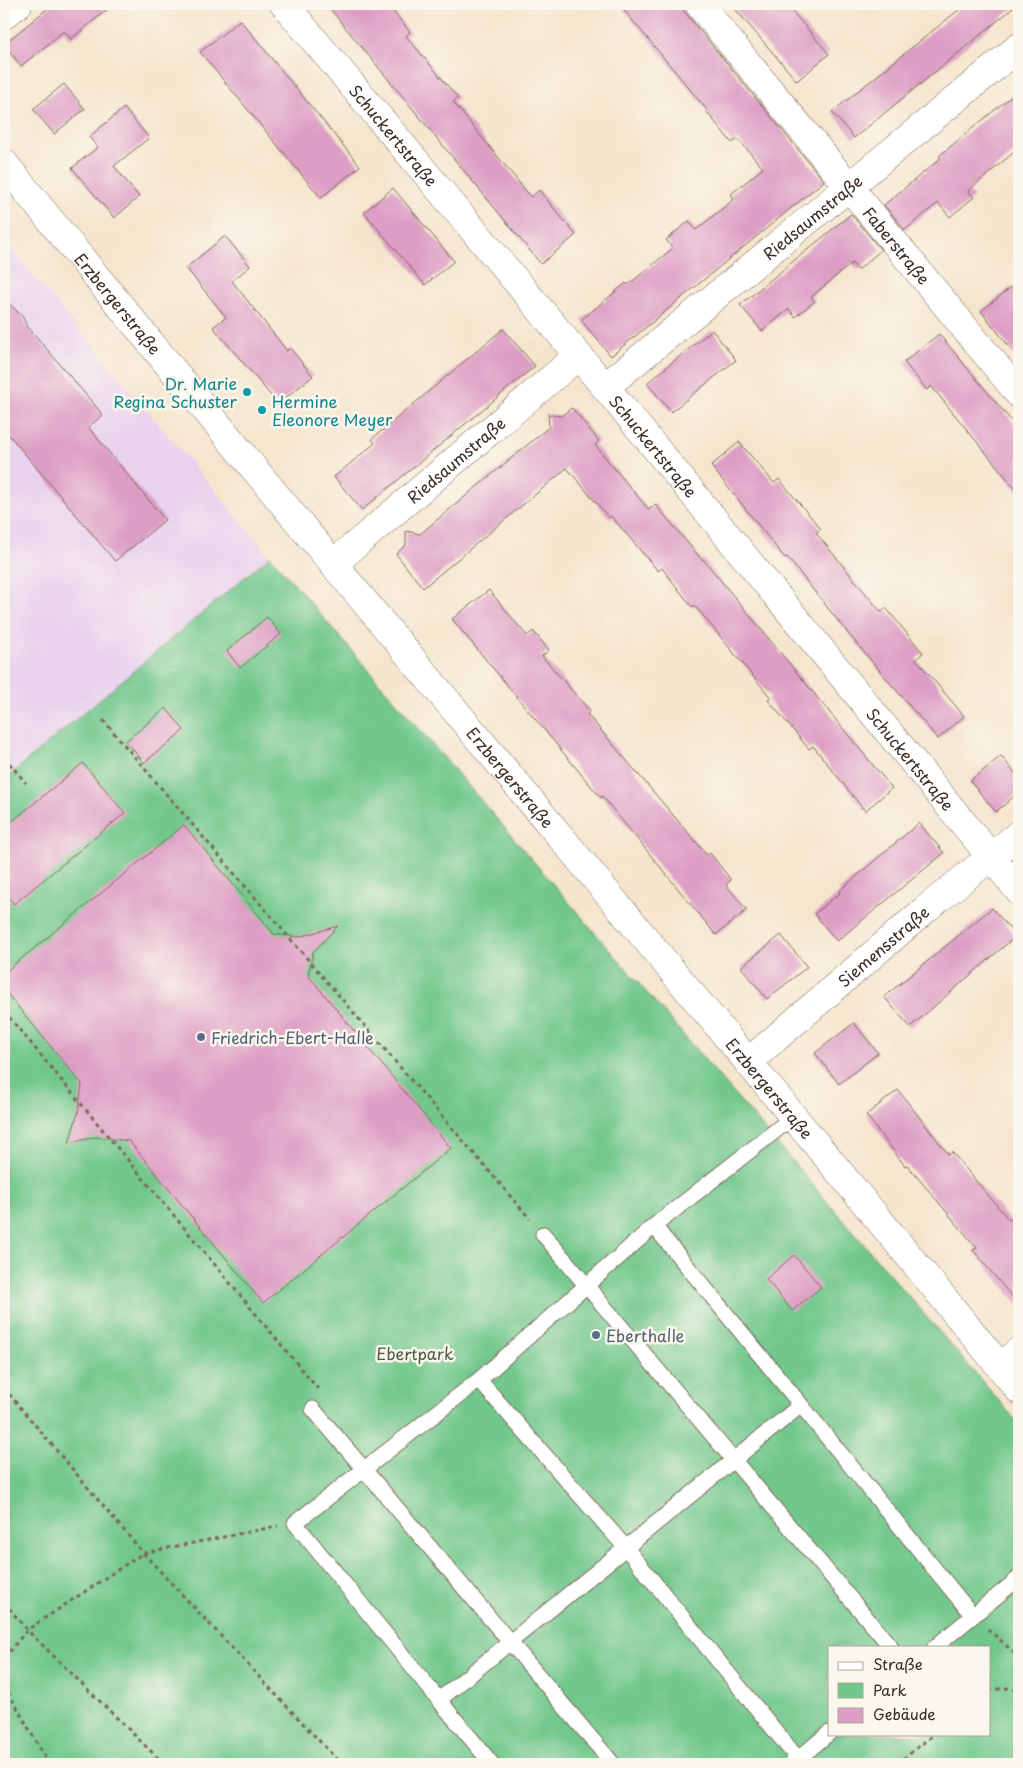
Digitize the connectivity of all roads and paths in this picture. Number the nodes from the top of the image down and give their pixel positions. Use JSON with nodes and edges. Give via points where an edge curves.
{"nodes":[{"id":1,"x":18,"y":4,"type":"edge"},
{"id":2,"x":284,"y":4,"type":"edge"},
{"id":3,"x":699,"y":4,"type":"edge"},
{"id":4,"x":4,"y":15,"type":"edge"},
{"id":5,"x":1019,"y":47,"type":"edge"},
{"id":6,"x":4,"y":163,"type":"edge"},
{"id":7,"x":850,"y":186,"type":"junction"},
{"id":8,"x":578,"y":356,"type":"junction"},
{"id":9,"x":605,"y":387,"type":"junction"},
{"id":10,"x":1019,"y":394,"type":"edge"},
{"id":11,"x":333,"y":564,"type":"junction"},
{"id":12,"x":103,"y":720,"type":"dead end"},
{"id":13,"x":4,"y":757,"type":"edge"},
{"id":14,"x":26,"y":783,"type":"dead end"},
{"id":15,"x":1019,"y":834,"type":"edge"},
{"id":16,"x":991,"y":857,"type":"junction"},
{"id":17,"x":1019,"y":891,"type":"edge"},
{"id":18,"x":4,"y":1011,"type":"edge"},
{"id":19,"x":748,"y":1062,"type":"junction"},
{"id":20,"x":793,"y":1117,"type":"junction"},
{"id":21,"x":654,"y":1226,"type":"junction"},
{"id":22,"x":542,"y":1234,"type":"joint"},
{"id":23,"x":586,"y":1286,"type":"junction"},
{"id":24,"x":1009,"y":1359,"type":"edge"},
{"id":25,"x":479,"y":1380,"type":"junction"},
{"id":26,"x":4,"y":1388,"type":"edge"},
{"id":27,"x":1019,"y":1390,"type":"edge"},
{"id":28,"x":801,"y":1406,"type":"junction"},
{"id":29,"x":313,"y":1409,"type":"joint"},
{"id":30,"x":733,"y":1461,"type":"junction"},
{"id":31,"x":364,"y":1469,"type":"junction"},
{"id":32,"x":295,"y":1523,"type":"junction"},
{"id":33,"x":626,"y":1548,"type":"junction"},
{"id":34,"x":143,"y":1553,"type":"junction"},
{"id":35,"x":1019,"y":1578,"type":"edge"},
{"id":36,"x":4,"y":1602,"type":"edge"},
{"id":37,"x":973,"y":1616,"type":"junction"},
{"id":38,"x":27,"y":1630,"type":"junction"},
{"id":39,"x":510,"y":1642,"type":"junction"},
{"id":40,"x":890,"y":1646,"type":"edge"},
{"id":41,"x":936,"y":1646,"type":"edge"},
{"id":42,"x":1019,"y":1657,"type":"edge"},
{"id":43,"x":4,"y":1658,"type":"edge"},
{"id":44,"x":4,"y":1685,"type":"edge"},
{"id":45,"x":990,"y":1690,"type":"edge"},
{"id":46,"x":1019,"y":1692,"type":"edge"},
{"id":47,"x":440,"y":1700,"type":"junction"},
{"id":48,"x":828,"y":1734,"type":"edge"},
{"id":49,"x":932,"y":1736,"type":"edge"},
{"id":50,"x":795,"y":1761,"type":"edge"},
{"id":51,"x":49,"y":1764,"type":"edge"},
{"id":52,"x":164,"y":1764,"type":"edge"},
{"id":53,"x":341,"y":1764,"type":"edge"},
{"id":54,"x":492,"y":1764,"type":"edge"},
{"id":55,"x":613,"y":1764,"type":"edge"},
{"id":56,"x":897,"y":1764,"type":"edge"}],
"edges":[{"from":1,"to":4,"type":"street"},
{"from":2,"to":8,"type":"street","name":"Schuckertstraße"},
{"from":3,"to":7,"type":"street","name":"Faberstraße"},
{"from":5,"to":7,"type":"street","name":"Riedsaumstraße"},
{"from":6,"to":11,"type":"street","name":"Erzbergerstraße"},
{"from":7,"to":9,"type":"street","name":"Riedsaumstraße"},
{"from":7,"to":10,"type":"street","name":"Faberstraße"},
{"from":8,"to":9,"type":"street","name":"Schuckertstraße"},
{"from":8,"to":11,"type":"street","name":"Riedsaumstraße"},
{"from":9,"to":16,"type":"street","name":"Schuckertstraße"},
{"from":11,"to":19,"type":"street","name":"Erzbergerstraße"},
{"from":12,"to":22,"type":"path"},
{"from":13,"to":14,"type":"path"},
{"from":15,"to":16,"type":"street","name":"Siemensstraße"},
{"from":16,"to":17,"type":"street","name":"Schuckertstraße"},
{"from":16,"to":19,"type":"street","name":"Siemensstraße"},
{"from":18,"to":29,"type":"path","via":[[326,1399]]},
{"from":19,"to":20,"type":"street","name":"Erzbergerstraße"},
{"from":20,"to":21,"type":"lane"},
{"from":20,"to":24,"type":"street","name":"Erzbergerstraße"},
{"from":21,"to":23,"type":"lane"},
{"from":21,"to":28,"type":"lane"},
{"from":22,"to":23,"type":"lane"},
{"from":23,"to":25,"type":"lane"},
{"from":23,"to":30,"type":"lane"},
{"from":24,"to":27,"type":"street","name":"Erzbergerstraße"},
{"from":25,"to":31,"type":"lane"},
{"from":25,"to":33,"type":"lane"},
{"from":26,"to":34,"type":"path"},
{"from":28,"to":30,"type":"lane"},
{"from":28,"to":37,"type":"lane"},
{"from":29,"to":31,"type":"lane"},
{"from":30,"to":33,"type":"lane"},
{"from":30,"to":40,"type":"lane"},
{"from":31,"to":32,"type":"lane"},
{"from":31,"to":39,"type":"lane"},
{"from":32,"to":34,"type":"path"},
{"from":32,"to":47,"type":"lane"},
{"from":33,"to":39,"type":"lane"},
{"from":33,"to":50,"type":"lane"},
{"from":34,"to":38,"type":"path"},
{"from":34,"to":53,"type":"path"},
{"from":35,"to":37,"type":"lane"},
{"from":36,"to":38,"type":"path"},
{"from":37,"to":41,"type":"lane"},
{"from":37,"to":42,"type":"path"},
{"from":38,"to":43,"type":"path"},
{"from":38,"to":52,"type":"path"},
{"from":39,"to":47,"type":"lane"},
{"from":39,"to":55,"type":"lane"},
{"from":44,"to":51,"type":"path"},
{"from":45,"to":46,"type":"path","via":[[1007,1688]]},
{"from":47,"to":54,"type":"lane"},
{"from":48,"to":50,"type":"lane"},
{"from":49,"to":56,"type":"path"}]}
